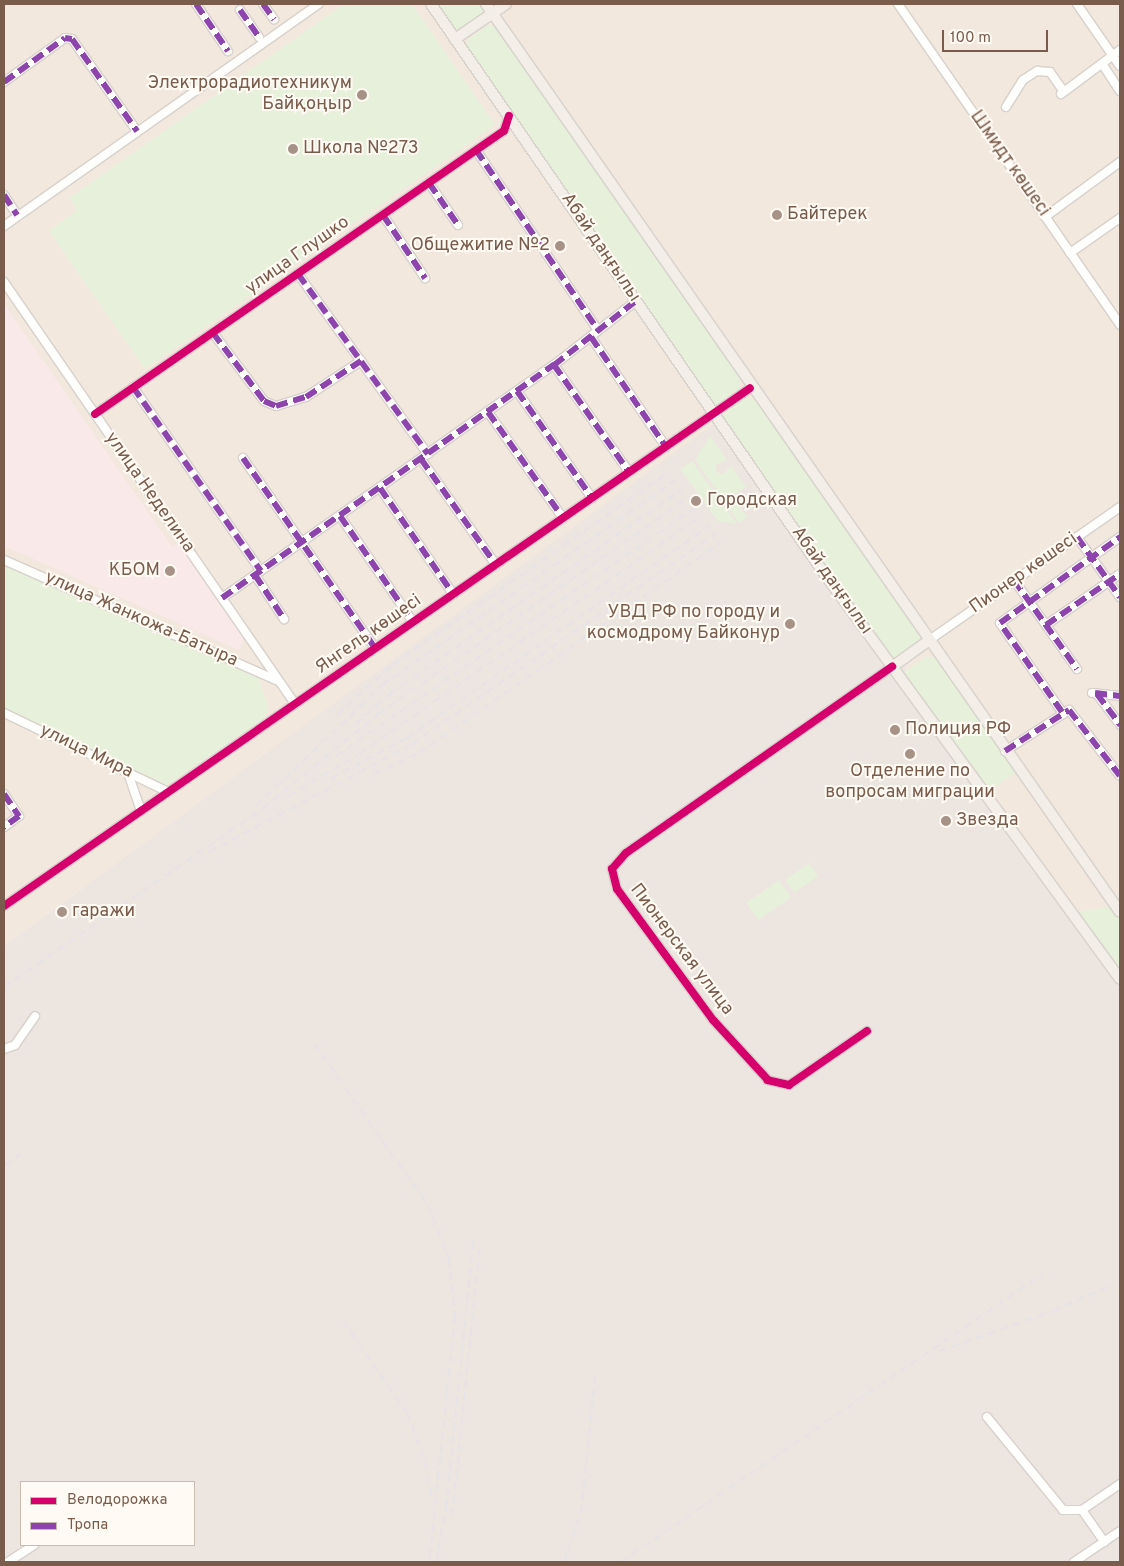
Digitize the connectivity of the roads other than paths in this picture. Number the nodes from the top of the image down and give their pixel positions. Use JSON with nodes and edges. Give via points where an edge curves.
{"nodes":[{"id":1,"x":196,"y":4,"type":"edge"},
{"id":2,"x":264,"y":4,"type":"edge"},
{"id":3,"x":319,"y":4,"type":"edge"},
{"id":4,"x":431,"y":4,"type":"edge"},
{"id":5,"x":486,"y":4,"type":"edge"},
{"id":6,"x":506,"y":4,"type":"edge"},
{"id":7,"x":898,"y":4,"type":"edge"},
{"id":8,"x":1077,"y":4,"type":"edge"},
{"id":9,"x":240,"y":10,"type":"dead end"},
{"id":10,"x":492,"y":13,"type":"junction"},
{"id":11,"x":274,"y":19,"type":"dead end"},
{"id":12,"x":259,"y":37,"type":"dead end"},
{"id":13,"x":456,"y":39,"type":"junction"},
{"id":14,"x":1120,"y":50,"type":"edge"},
{"id":15,"x":228,"y":51,"type":"dead end"},
{"id":16,"x":1114,"y":57,"type":"junction"},
{"id":17,"x":1103,"y":65,"type":"junction"},
{"id":18,"x":1120,"y":66,"type":"edge"},
{"id":19,"x":4,"y":82,"type":"edge"},
{"id":20,"x":1120,"y":91,"type":"edge"},
{"id":21,"x":1006,"y":107,"type":"dead end"},
{"id":22,"x":509,"y":116,"type":"junction"},
{"id":23,"x":137,"y":131,"type":"junction"},
{"id":24,"x":476,"y":150,"type":"junction"},
{"id":25,"x":1120,"y":162,"type":"edge"},
{"id":26,"x":429,"y":183,"type":"junction"},
{"id":27,"x":4,"y":195,"type":"edge"},
{"id":28,"x":18,"y":215,"type":"junction"},
{"id":29,"x":383,"y":215,"type":"junction"},
{"id":30,"x":1045,"y":216,"type":"junction"},
{"id":31,"x":1120,"y":218,"type":"edge"},
{"id":32,"x":458,"y":225,"type":"dead end"},
{"id":33,"x":4,"y":226,"type":"edge"},
{"id":34,"x":1070,"y":252,"type":"junction"},
{"id":35,"x":298,"y":274,"type":"junction"},
{"id":36,"x":425,"y":278,"type":"dead end"},
{"id":37,"x":4,"y":282,"type":"edge"},
{"id":38,"x":636,"y":301,"type":"junction"},
{"id":39,"x":42,"y":321,"type":"dead end"},
{"id":40,"x":1120,"y":325,"type":"edge"},
{"id":41,"x":34,"y":326,"type":"junction"},
{"id":42,"x":598,"y":330,"type":"junction"},
{"id":43,"x":213,"y":332,"type":"junction"},
{"id":44,"x":591,"y":337,"type":"junction"},
{"id":45,"x":361,"y":361,"type":"junction"},
{"id":46,"x":554,"y":365,"type":"junction"},
{"id":47,"x":134,"y":387,"type":"junction"},
{"id":48,"x":750,"y":388,"type":"junction"},
{"id":49,"x":517,"y":391,"type":"junction"},
{"id":50,"x":488,"y":412,"type":"junction"},
{"id":51,"x":714,"y":413,"type":"junction"},
{"id":52,"x":95,"y":414,"type":"junction"},
{"id":53,"x":666,"y":446,"type":"junction"},
{"id":54,"x":428,"y":454,"type":"junction"},
{"id":55,"x":243,"y":458,"type":"dead end"},
{"id":56,"x":421,"y":459,"type":"junction"},
{"id":57,"x":629,"y":472,"type":"junction"},
{"id":58,"x":380,"y":488,"type":"junction"},
{"id":59,"x":592,"y":498,"type":"junction"},
{"id":60,"x":1120,"y":507,"type":"edge"},
{"id":61,"x":340,"y":516,"type":"junction"},
{"id":62,"x":563,"y":518,"type":"junction"},
{"id":63,"x":1077,"y":537,"type":"junction"},
{"id":64,"x":1120,"y":537,"type":"edge"},
{"id":65,"x":302,"y":542,"type":"junction"},
{"id":66,"x":1092,"y":557,"type":"junction"},
{"id":67,"x":4,"y":560,"type":"edge"},
{"id":68,"x":496,"y":565,"type":"junction"},
{"id":69,"x":258,"y":573,"type":"junction"},
{"id":70,"x":1120,"y":574,"type":"edge"},
{"id":71,"x":1014,"y":580,"type":"junction"},
{"id":72,"x":1109,"y":581,"type":"junction"},
{"id":73,"x":453,"y":594,"type":"junction"},
{"id":74,"x":1120,"y":597,"type":"edge"},
{"id":75,"x":222,"y":598,"type":"junction"},
{"id":76,"x":1030,"y":602,"type":"junction"},
{"id":77,"x":284,"y":618,"type":"dead end"},
{"id":78,"x":413,"y":622,"type":"junction"},
{"id":79,"x":1046,"y":625,"type":"junction"},
{"id":80,"x":928,"y":641,"type":"junction"},
{"id":81,"x":375,"y":648,"type":"junction"},
{"id":82,"x":892,"y":667,"type":"junction"},
{"id":83,"x":1077,"y":669,"type":"dead end"},
{"id":84,"x":278,"y":681,"type":"junction"},
{"id":85,"x":1120,"y":696,"type":"edge"},
{"id":86,"x":295,"y":704,"type":"junction"},
{"id":87,"x":1062,"y":712,"type":"junction"},
{"id":88,"x":4,"y":713,"type":"edge"},
{"id":89,"x":1120,"y":725,"type":"edge"},
{"id":90,"x":1005,"y":751,"type":"junction"},
{"id":91,"x":128,"y":773,"type":"junction"},
{"id":92,"x":1120,"y":776,"type":"edge"},
{"id":93,"x":168,"y":792,"type":"junction"},
{"id":94,"x":4,"y":794,"type":"edge"},
{"id":95,"x":141,"y":811,"type":"junction"},
{"id":96,"x":4,"y":827,"type":"edge"},
{"id":97,"x":4,"y":906,"type":"edge"},
{"id":98,"x":1120,"y":912,"type":"edge"},
{"id":99,"x":1120,"y":979,"type":"edge"},
{"id":100,"x":35,"y":1016,"type":"dead end"},
{"id":101,"x":867,"y":1031,"type":"dead end"},
{"id":102,"x":4,"y":1050,"type":"edge"},
{"id":103,"x":987,"y":1417,"type":"dead end"},
{"id":104,"x":1120,"y":1484,"type":"edge"},
{"id":105,"x":1082,"y":1510,"type":"junction"},
{"id":106,"x":1120,"y":1531,"type":"edge"},
{"id":107,"x":1104,"y":1542,"type":"junction"},
{"id":108,"x":32,"y":1546,"type":"edge"},
{"id":109,"x":8,"y":1562,"type":"edge"},
{"id":110,"x":1074,"y":1562,"type":"edge"}],
"edges":[{"from":1,"to":15,"type":"street"},
{"from":2,"to":11,"type":"street"},
{"from":3,"to":23,"type":"street"},
{"from":4,"to":13,"type":"main road","name":"Абай даңғылы"},
{"from":5,"to":10,"type":"main road"},
{"from":6,"to":10,"type":"main road"},
{"from":7,"to":30,"type":"street","name":"Шмидт көшесі"},
{"from":8,"to":16,"type":"street"},
{"from":9,"to":12,"type":"street"},
{"from":10,"to":13,"type":"main road"},
{"from":10,"to":48,"type":"main road"},
{"from":13,"to":22,"type":"main road","name":"Абай даңғылы"},
{"from":14,"to":16,"type":"street"},
{"from":16,"to":17,"type":"street"},
{"from":16,"to":18,"type":"street"},
{"from":17,"to":20,"type":"street"},
{"from":17,"to":21,"type":"street","via":[[1063,93],[1050,72],[1037,71],[1023,80]]},
{"from":19,"to":23,"type":"street","via":[[65,38],[72,39]]},
{"from":22,"to":24,"type":"street","name":"улица Глушко","via":[[504,131]]},
{"from":22,"to":38,"type":"main road","name":"Абай даңғылы"},
{"from":23,"to":28,"type":"street"},
{"from":24,"to":26,"type":"street","name":"улица Глушко"},
{"from":24,"to":42,"type":"street"},
{"from":25,"to":30,"type":"street"},
{"from":26,"to":29,"type":"street","name":"улица Глушко"},
{"from":26,"to":32,"type":"street"},
{"from":27,"to":28,"type":"street"},
{"from":28,"to":33,"type":"street"},
{"from":29,"to":35,"type":"street","name":"улица Глушко"},
{"from":29,"to":36,"type":"street"},
{"from":30,"to":34,"type":"street","name":"Шмидт көшесі"},
{"from":31,"to":34,"type":"street"},
{"from":34,"to":40,"type":"street","name":"Шмидт көшесі"},
{"from":35,"to":43,"type":"street","name":"улица Глушко"},
{"from":35,"to":45,"type":"street"},
{"from":37,"to":41,"type":"street","name":"улица Неделина"},
{"from":38,"to":42,"type":"street"},
{"from":38,"to":51,"type":"main road","name":"Абай даңғылы"},
{"from":39,"to":41,"type":"street"},
{"from":41,"to":52,"type":"street","name":"улица Неделина"},
{"from":42,"to":44,"type":"street"},
{"from":43,"to":45,"type":"street","via":[[264,401],[276,406],[306,397]]},
{"from":43,"to":47,"type":"street","name":"улица Глушко"},
{"from":44,"to":46,"type":"street"},
{"from":44,"to":53,"type":"street"},
{"from":45,"to":54,"type":"street"},
{"from":46,"to":49,"type":"street"},
{"from":46,"to":57,"type":"street"},
{"from":47,"to":52,"type":"street","name":"улица Глушко"},
{"from":47,"to":69,"type":"street"},
{"from":48,"to":51,"type":"street","name":"Янгель көшесі"},
{"from":48,"to":80,"type":"main road"},
{"from":49,"to":50,"type":"street"},
{"from":49,"to":59,"type":"street"},
{"from":50,"to":54,"type":"street"},
{"from":50,"to":62,"type":"street"},
{"from":51,"to":53,"type":"street","name":"Янгель көшесі"},
{"from":51,"to":82,"type":"main road","name":"Абай даңғылы"},
{"from":52,"to":75,"type":"street","name":"улица Неделина"},
{"from":53,"to":57,"type":"street","name":"Янгель көшесі"},
{"from":54,"to":56,"type":"street"},
{"from":55,"to":65,"type":"street"},
{"from":56,"to":58,"type":"street"},
{"from":56,"to":68,"type":"street"},
{"from":57,"to":59,"type":"street","name":"Янгель көшесі"},
{"from":58,"to":61,"type":"street"},
{"from":58,"to":73,"type":"street"},
{"from":59,"to":62,"type":"street","name":"Янгель көшесі"},
{"from":60,"to":63,"type":"street","name":"Пионер көшесі"},
{"from":61,"to":65,"type":"street"},
{"from":61,"to":78,"type":"street"},
{"from":62,"to":68,"type":"street","name":"Янгель көшесі"},
{"from":63,"to":66,"type":"street"},
{"from":63,"to":71,"type":"street","name":"Пионер көшесі"},
{"from":64,"to":66,"type":"street"},
{"from":65,"to":69,"type":"street"},
{"from":65,"to":81,"type":"street"},
{"from":66,"to":72,"type":"street"},
{"from":66,"to":76,"type":"street"},
{"from":67,"to":84,"type":"street","name":"улица Жанкожа-Батыра"},
{"from":68,"to":73,"type":"street","name":"Янгель көшесі"},
{"from":69,"to":75,"type":"street"},
{"from":69,"to":77,"type":"street"},
{"from":70,"to":72,"type":"street"},
{"from":71,"to":76,"type":"street"},
{"from":71,"to":80,"type":"street","name":"Пионер көшесі"},
{"from":72,"to":74,"type":"street"},
{"from":72,"to":79,"type":"street"},
{"from":73,"to":78,"type":"street","name":"Янгель көшесі"},
{"from":75,"to":84,"type":"street","name":"улица Неделина"},
{"from":76,"to":79,"type":"street"},
{"from":76,"to":87,"type":"street","via":[[1000,623]]},
{"from":78,"to":81,"type":"street","name":"Янгель көшесі"},
{"from":79,"to":83,"type":"street"},
{"from":80,"to":82,"type":"main road","name":"Пионерская улица"},
{"from":80,"to":90,"type":"main road"},
{"from":81,"to":86,"type":"street","name":"Янгель көшесі"},
{"from":82,"to":99,"type":"main road","name":"Абай даңғылы"},
{"from":82,"to":101,"type":"street","name":"Пионерская улица","via":[[626,853],[614,864],[612,876],[714,1020],[768,1080],[789,1084]]},
{"from":84,"to":86,"type":"street","name":"улица Неделина"},
{"from":85,"to":89,"type":"street","via":[[1094,693]]},
{"from":86,"to":93,"type":"street","name":"Янгель көшесі"},
{"from":87,"to":90,"type":"street"},
{"from":87,"to":92,"type":"street","via":[[1073,711]]},
{"from":88,"to":91,"type":"street","name":"улица Мира"},
{"from":90,"to":98,"type":"main road"},
{"from":91,"to":93,"type":"street","name":"улица Мира"},
{"from":91,"to":95,"type":"street"},
{"from":93,"to":95,"type":"street","name":"Янгель көшесі"},
{"from":94,"to":96,"type":"street","via":[[19,816]]},
{"from":95,"to":97,"type":"street","name":"Янгель көшесі"},
{"from":100,"to":102,"type":"street","via":[[15,1045]]},
{"from":103,"to":105,"type":"street","via":[[1058,1506],[1069,1512]]},
{"from":104,"to":105,"type":"street"},
{"from":105,"to":107,"type":"street"},
{"from":106,"to":107,"type":"street"},
{"from":107,"to":110,"type":"street"},
{"from":108,"to":109,"type":"street"}]}
